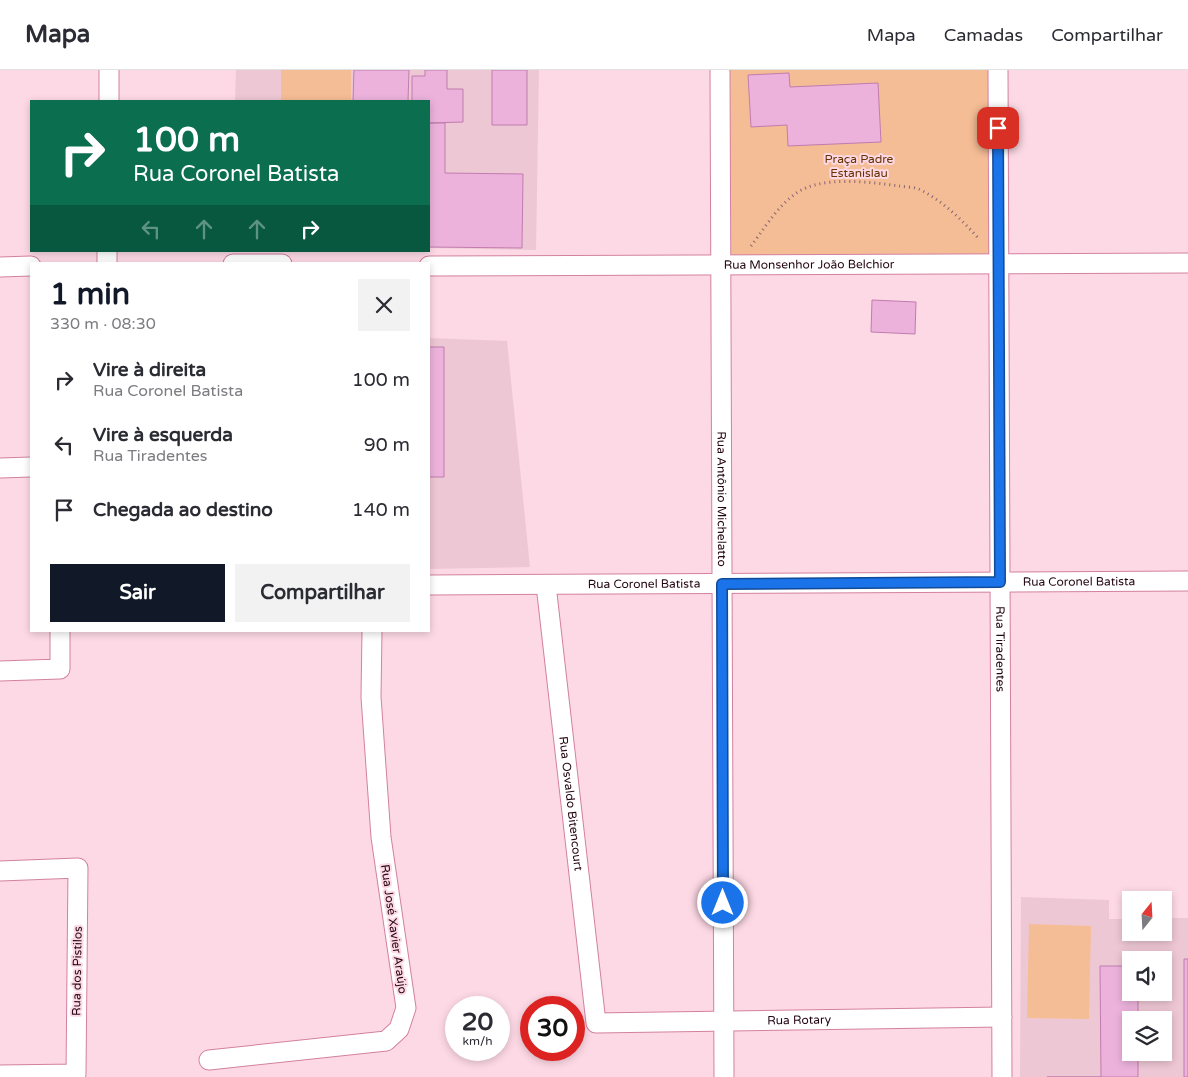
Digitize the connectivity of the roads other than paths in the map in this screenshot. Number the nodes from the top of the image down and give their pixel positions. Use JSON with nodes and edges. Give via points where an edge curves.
{"nodes":[{"id":1,"x":109,"y":70,"type":"edge"},
{"id":2,"x":720,"y":70,"type":"edge"},
{"id":3,"x":998,"y":70,"type":"edge"},
{"id":4,"x":109,"y":100,"type":"edge"},
{"id":5,"x":1188,"y":263,"type":"edge"},
{"id":6,"x":999,"y":264,"type":"junction"},
{"id":7,"x":729,"y":265,"type":"junction"},
{"id":8,"x":30,"y":266,"type":"edge"},
{"id":9,"x":430,"y":266,"type":"edge"},
{"id":10,"x":0,"y":267,"type":"edge"},
{"id":11,"x":30,"y":467,"type":"edge"},
{"id":12,"x":0,"y":468,"type":"edge"},
{"id":13,"x":1188,"y":581,"type":"edge"},
{"id":14,"x":1000,"y":582,"type":"junction"},
{"id":15,"x":722,"y":584,"type":"junction"},
{"id":16,"x":430,"y":585,"type":"edge"},
{"id":17,"x":546,"y":585,"type":"junction"},
{"id":18,"x":60,"y":632,"type":"edge"},
{"id":19,"x":372,"y":632,"type":"edge"},
{"id":20,"x":0,"y":671,"type":"edge"},
{"id":21,"x":0,"y":871,"type":"edge"},
{"id":22,"x":1002,"y":1018,"type":"junction"},
{"id":23,"x":724,"y":1022,"type":"junction"},
{"id":24,"x":596,"y":1023,"type":"joint"},
{"id":25,"x":209,"y":1060,"type":"dead end"},
{"id":26,"x":0,"y":1075,"type":"edge"},
{"id":27,"x":724,"y":1077,"type":"edge"},
{"id":28,"x":1002,"y":1077,"type":"edge"}],
"edges":[{"from":1,"to":4,"type":"street"},
{"from":2,"to":7,"type":"street","name":"Rua Antônio Michelatto"},
{"from":3,"to":6,"type":"street","name":"Rua Tiradentes"},
{"from":5,"to":6,"type":"street","name":"Rua Monsenhor João Belchior"},
{"from":6,"to":7,"type":"street","name":"Rua Monsenhor João Belchior"},
{"from":6,"to":14,"type":"street","name":"Rua Tiradentes"},
{"from":7,"to":9,"type":"street","name":"Rua Monsenhor João Belchior"},
{"from":7,"to":15,"type":"street","name":"Rua Antônio Michelatto"},
{"from":8,"to":10,"type":"street"},
{"from":11,"to":12,"type":"street"},
{"from":13,"to":14,"type":"street","name":"Rua Coronel Batista"},
{"from":14,"to":15,"type":"street","name":"Rua Coronel Batista"},
{"from":14,"to":22,"type":"street","name":"Rua Tiradentes"},
{"from":15,"to":17,"type":"street","name":"Rua Coronel Batista"},
{"from":15,"to":23,"type":"street","name":"Rua Antônio Michelatto"},
{"from":16,"to":17,"type":"street","name":"Rua Coronel Batista"},
{"from":17,"to":24,"type":"street","name":"Rua Osvaldo Bitencourt"},
{"from":18,"to":20,"type":"street","via":[[60,669]]},
{"from":19,"to":25,"type":"street","name":"Rua José Xavier Araújo","via":[[371,697],[381,837],[406,1008],[399,1029],[386,1041]]},
{"from":21,"to":26,"type":"street","name":"Rua dos Pistilos","via":[[78,868],[76,1074]]},
{"from":22,"to":23,"type":"street","name":"Rua Rotary"},
{"from":22,"to":28,"type":"street","name":"Rua Tiradentes"},
{"from":23,"to":24,"type":"street","name":"Rua Rotary"},
{"from":23,"to":27,"type":"street","name":"Rua Antônio Michelatto"}]}
